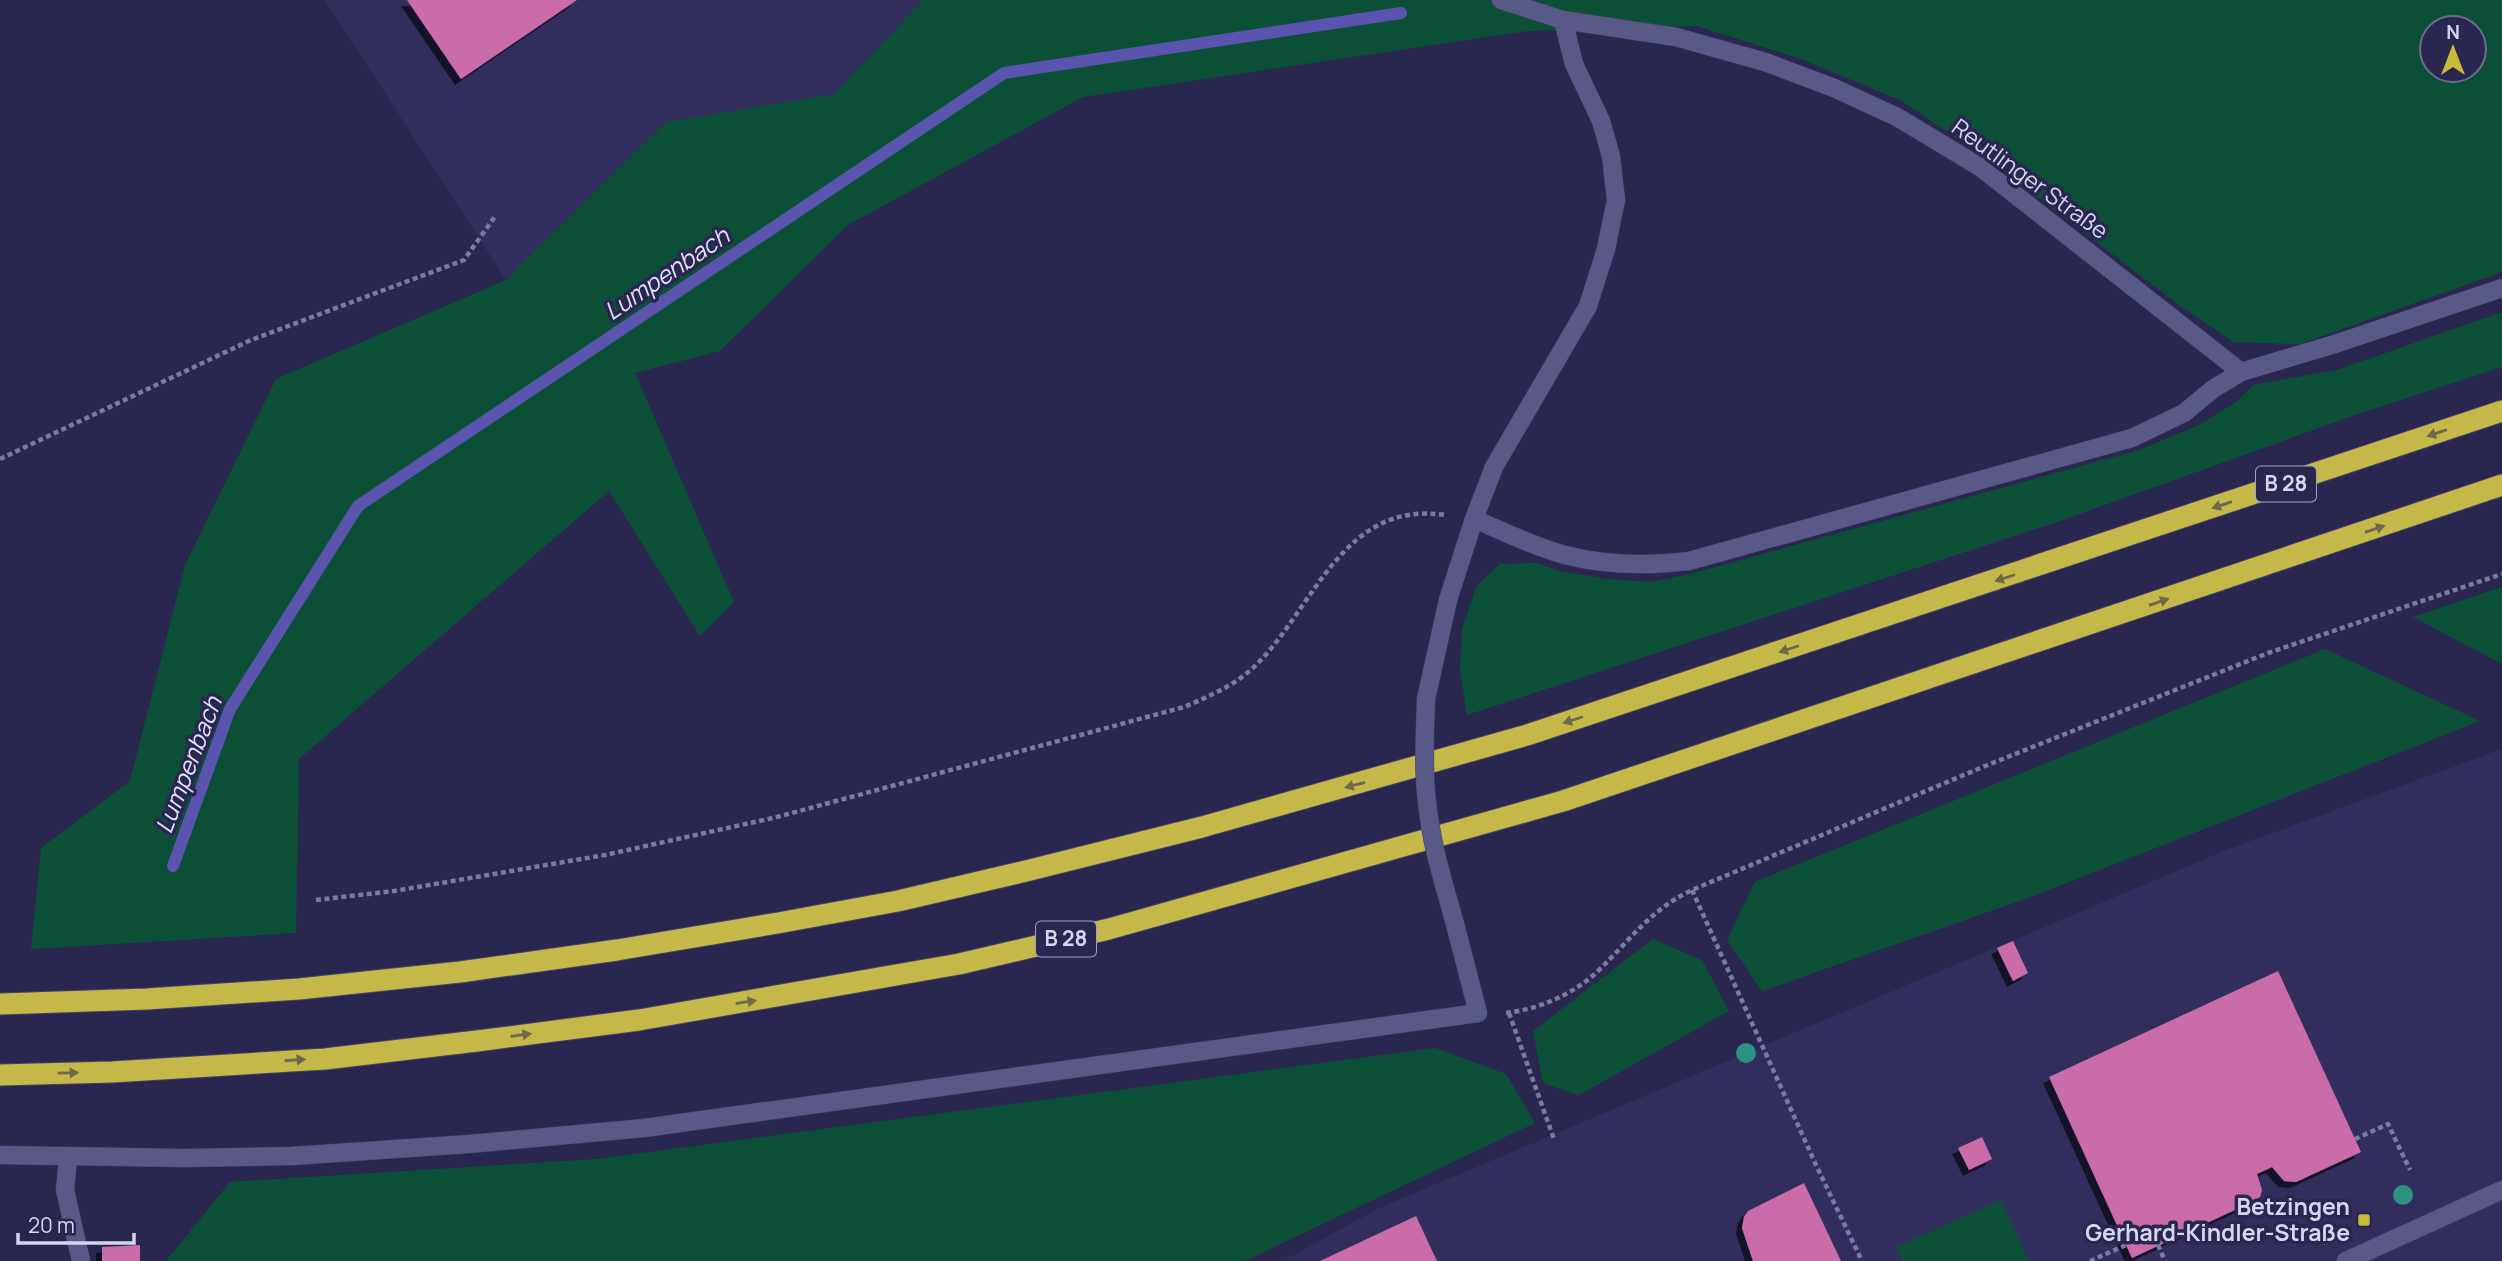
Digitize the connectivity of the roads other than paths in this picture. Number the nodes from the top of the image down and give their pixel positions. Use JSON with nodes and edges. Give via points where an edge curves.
{"nodes":[{"id":1,"x":1501,"y":0,"type":"edge"},
{"id":2,"x":1563,"y":20,"type":"junction"},
{"id":3,"x":2502,"y":288,"type":"edge"},
{"id":4,"x":2241,"y":372,"type":"junction"},
{"id":5,"x":2502,"y":411,"type":"edge"},
{"id":6,"x":2502,"y":485,"type":"edge"},
{"id":7,"x":1474,"y":519,"type":"junction"},
{"id":8,"x":1433,"y":838,"type":"junction"},
{"id":9,"x":0,"y":1004,"type":"edge"},
{"id":10,"x":0,"y":1075,"type":"edge"},
{"id":11,"x":0,"y":1155,"type":"edge"},
{"id":12,"x":68,"y":1157,"type":"junction"},
{"id":13,"x":2502,"y":1190,"type":"edge"},
{"id":14,"x":81,"y":1261,"type":"edge"},
{"id":15,"x":2346,"y":1261,"type":"edge"}],
"edges":[{"from":1,"to":2,"type":"street","name":"Reutlinger Straße"},
{"from":2,"to":4,"type":"street","name":"Reutlinger Straße","via":[[1676,37],[1765,62],[1897,117],[1980,167]]},
{"from":2,"to":7,"type":"street","via":[[1574,64],[1601,121],[1616,200],[1588,306],[1494,467]]},
{"from":3,"to":4,"type":"street"},
{"from":4,"to":7,"type":"street","via":[[2184,413],[2132,438],[1689,562],[1609,564],[1564,555]]},
{"from":5,"to":9,"type":"highway","number":"B 28","one_way":true,"via":[[1527,735],[1202,827],[1026,871],[792,920],[460,972],[299,989]]},
{"from":8,"to":6,"type":"highway","number":"B 28","one_way":true,"via":[[1563,801]]},
{"from":7,"to":8,"type":"street","bridge":true,"via":[[1448,600],[1426,699],[1424,755]]},
{"from":10,"to":8,"type":"highway","number":"B 28","one_way":true,"via":[[325,1059],[639,1020],[959,964],[1109,929]]},
{"from":8,"to":12,"type":"street","bridge":true,"via":[[1478,1013],[630,1129],[292,1156]]},
{"from":11,"to":12,"type":"street"},
{"from":12,"to":14,"type":"street","via":[[65,1191]]},
{"from":13,"to":15,"type":"street"}]}
